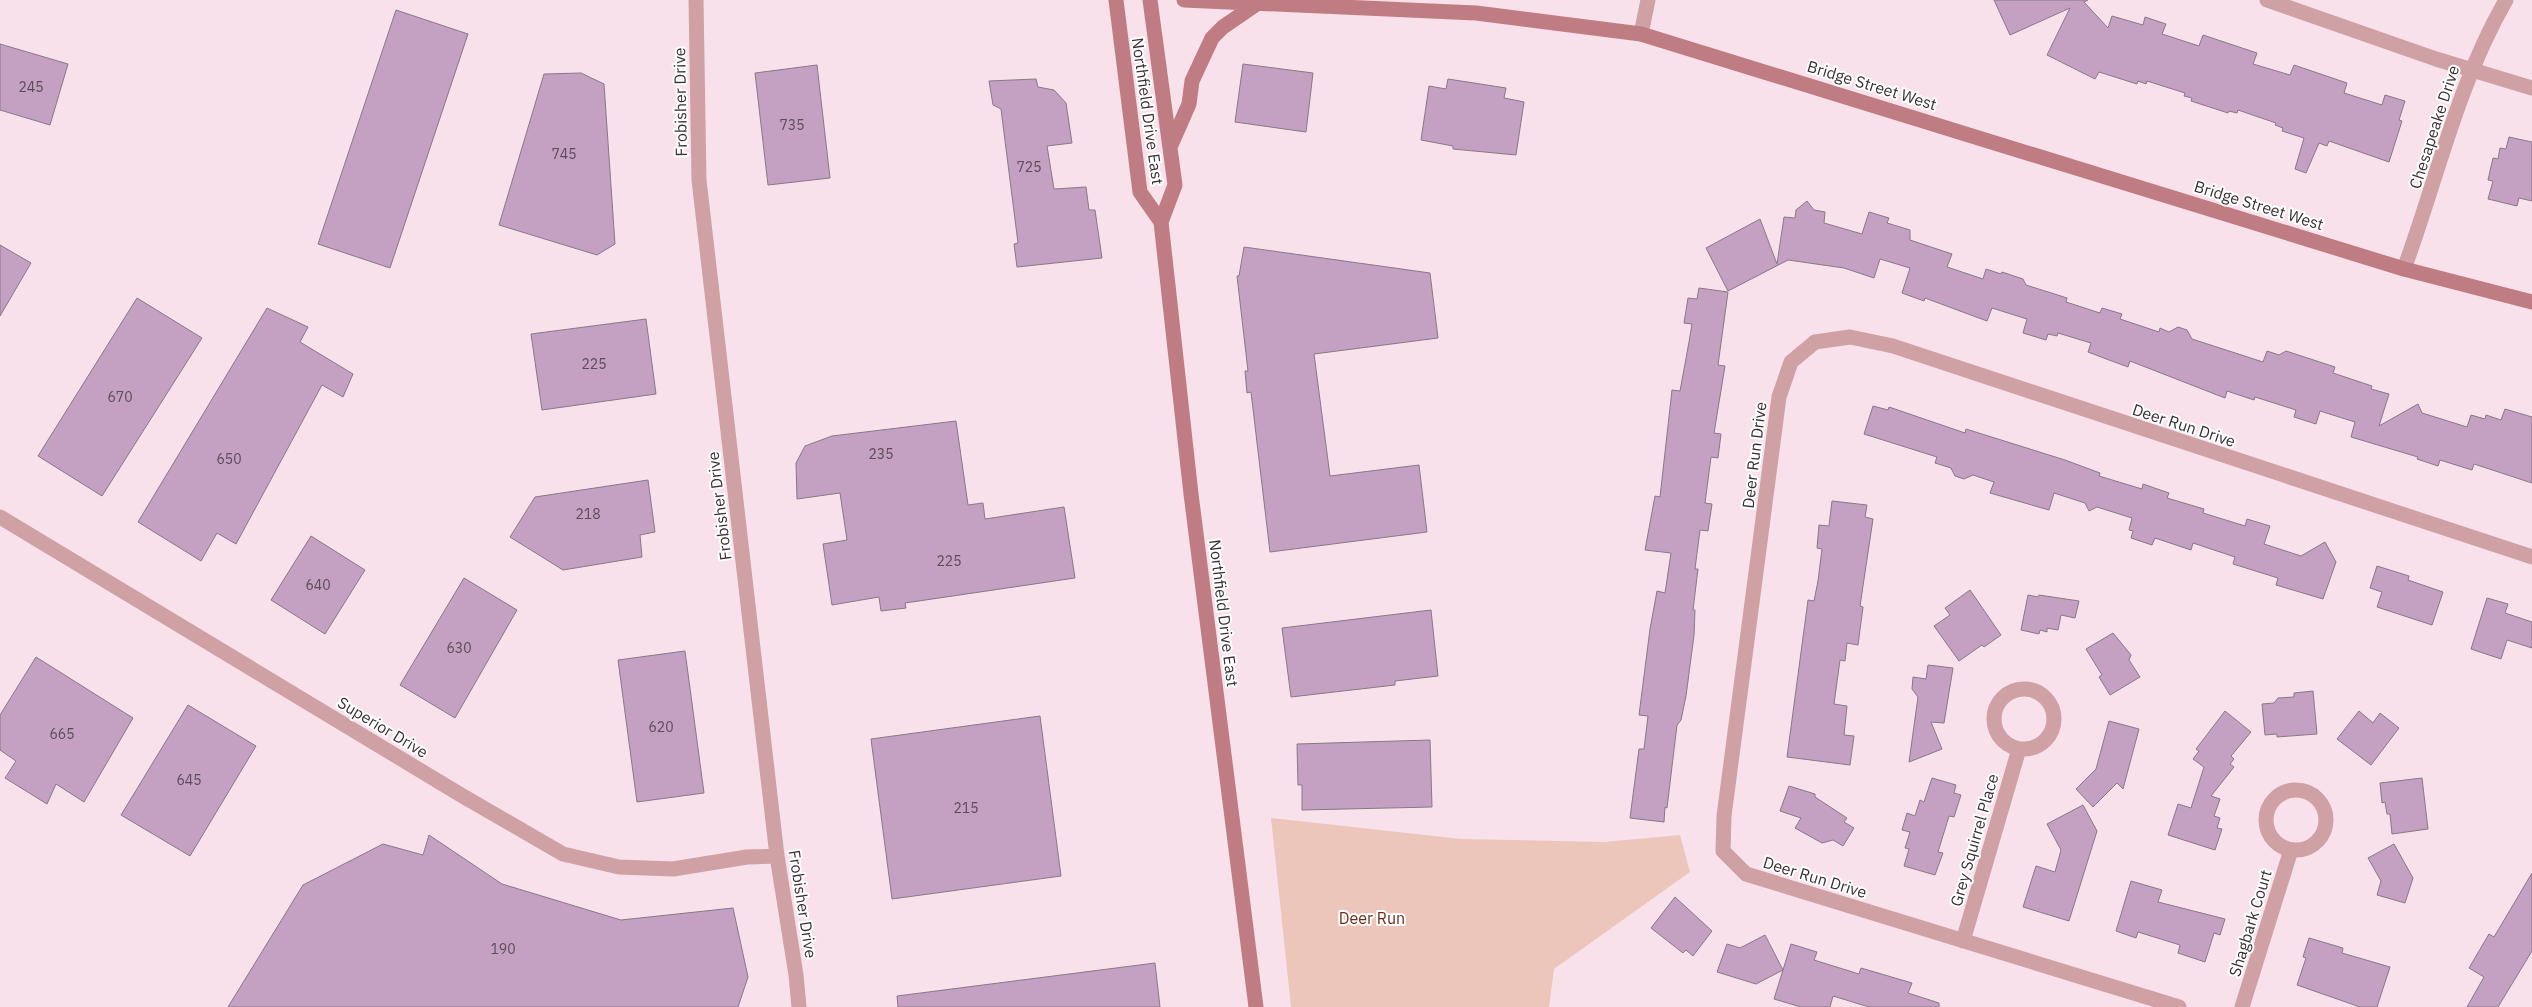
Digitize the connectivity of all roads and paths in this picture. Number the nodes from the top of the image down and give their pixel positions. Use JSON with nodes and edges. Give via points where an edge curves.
{"nodes":[{"id":1,"x":696,"y":0,"type":"edge"},
{"id":2,"x":1116,"y":0,"type":"edge"},
{"id":3,"x":1150,"y":0,"type":"edge"},
{"id":4,"x":1184,"y":0,"type":"edge"},
{"id":5,"x":1648,"y":0,"type":"edge"},
{"id":6,"x":2267,"y":0,"type":"edge"},
{"id":7,"x":2506,"y":0,"type":"edge"},
{"id":8,"x":1258,"y":3,"type":"junction"},
{"id":9,"x":1641,"y":34,"type":"junction"},
{"id":10,"x":2471,"y":69,"type":"junction"},
{"id":11,"x":2532,"y":88,"type":"edge"},
{"id":12,"x":1170,"y":145,"type":"junction"},
{"id":13,"x":1161,"y":222,"type":"junction"},
{"id":14,"x":2404,"y":269,"type":"junction"},
{"id":15,"x":2532,"y":302,"type":"edge"},
{"id":16,"x":0,"y":517,"type":"edge"},
{"id":17,"x":2532,"y":557,"type":"edge"},
{"id":18,"x":2019,"y":749,"type":"junction"},
{"id":19,"x":2291,"y":850,"type":"junction"},
{"id":20,"x":777,"y":856,"type":"junction"},
{"id":21,"x":1963,"y":941,"type":"junction"},
{"id":22,"x":799,"y":1007,"type":"edge"},
{"id":23,"x":1256,"y":1007,"type":"edge"},
{"id":24,"x":2179,"y":1007,"type":"edge"},
{"id":25,"x":2242,"y":1007,"type":"edge"}],
"edges":[{"from":1,"to":20,"type":"street","name":"Frobisher Drive","via":[[699,180]]},
{"from":2,"to":13,"type":"main road","name":"Northfield Drive East","via":[[1140,192]]},
{"from":3,"to":12,"type":"main road","name":"Northfield Drive East"},
{"from":4,"to":8,"type":"main road","name":"Bridge Street West"},
{"from":5,"to":9,"type":"street"},
{"from":6,"to":10,"type":"street"},
{"from":7,"to":10,"type":"street","name":"Chesapeake Drive"},
{"from":8,"to":9,"type":"main road","name":"Bridge Street West","via":[[1476,13]]},
{"from":8,"to":12,"type":"main road","via":[[1212,38],[1192,81],[1189,104]]},
{"from":9,"to":14,"type":"main road","name":"Bridge Street West"},
{"from":10,"to":11,"type":"street"},
{"from":10,"to":14,"type":"street","name":"Chesapeake Drive"},
{"from":12,"to":13,"type":"main road","name":"Northfield Drive East","via":[[1175,185]]},
{"from":13,"to":23,"type":"main road","name":"Northfield Drive East","via":[[1191,494]]},
{"from":14,"to":15,"type":"main road","name":"Bridge Street West"},
{"from":16,"to":20,"type":"street","name":"Superior Drive","via":[[564,854],[619,867],[673,869],[747,857]]},
{"from":17,"to":21,"type":"street","name":"Deer Run Drive","via":[[1894,346],[1850,337],[1815,342],[1791,362],[1779,397],[1724,816],[1724,851],[1746,874]]},
{"from":18,"to":18,"type":"street","via":[[2034,747],[2047,738],[2054,718],[2051,704],[2044,695],[2027,688],[2002,696],[1994,716],[1998,736]]},
{"from":18,"to":21,"type":"street","name":"Grey Squirrel Place"},
{"from":19,"to":19,"type":"street","via":[[2312,846],[2323,835],[2326,825],[2322,803],[2315,795],[2300,790],[2281,794],[2273,801],[2266,821],[2274,840]]},
{"from":19,"to":25,"type":"street","name":"Shagbark Court"},
{"from":20,"to":22,"type":"street","name":"Frobisher Drive"},
{"from":21,"to":24,"type":"street","name":"Deer Run Drive"}]}
